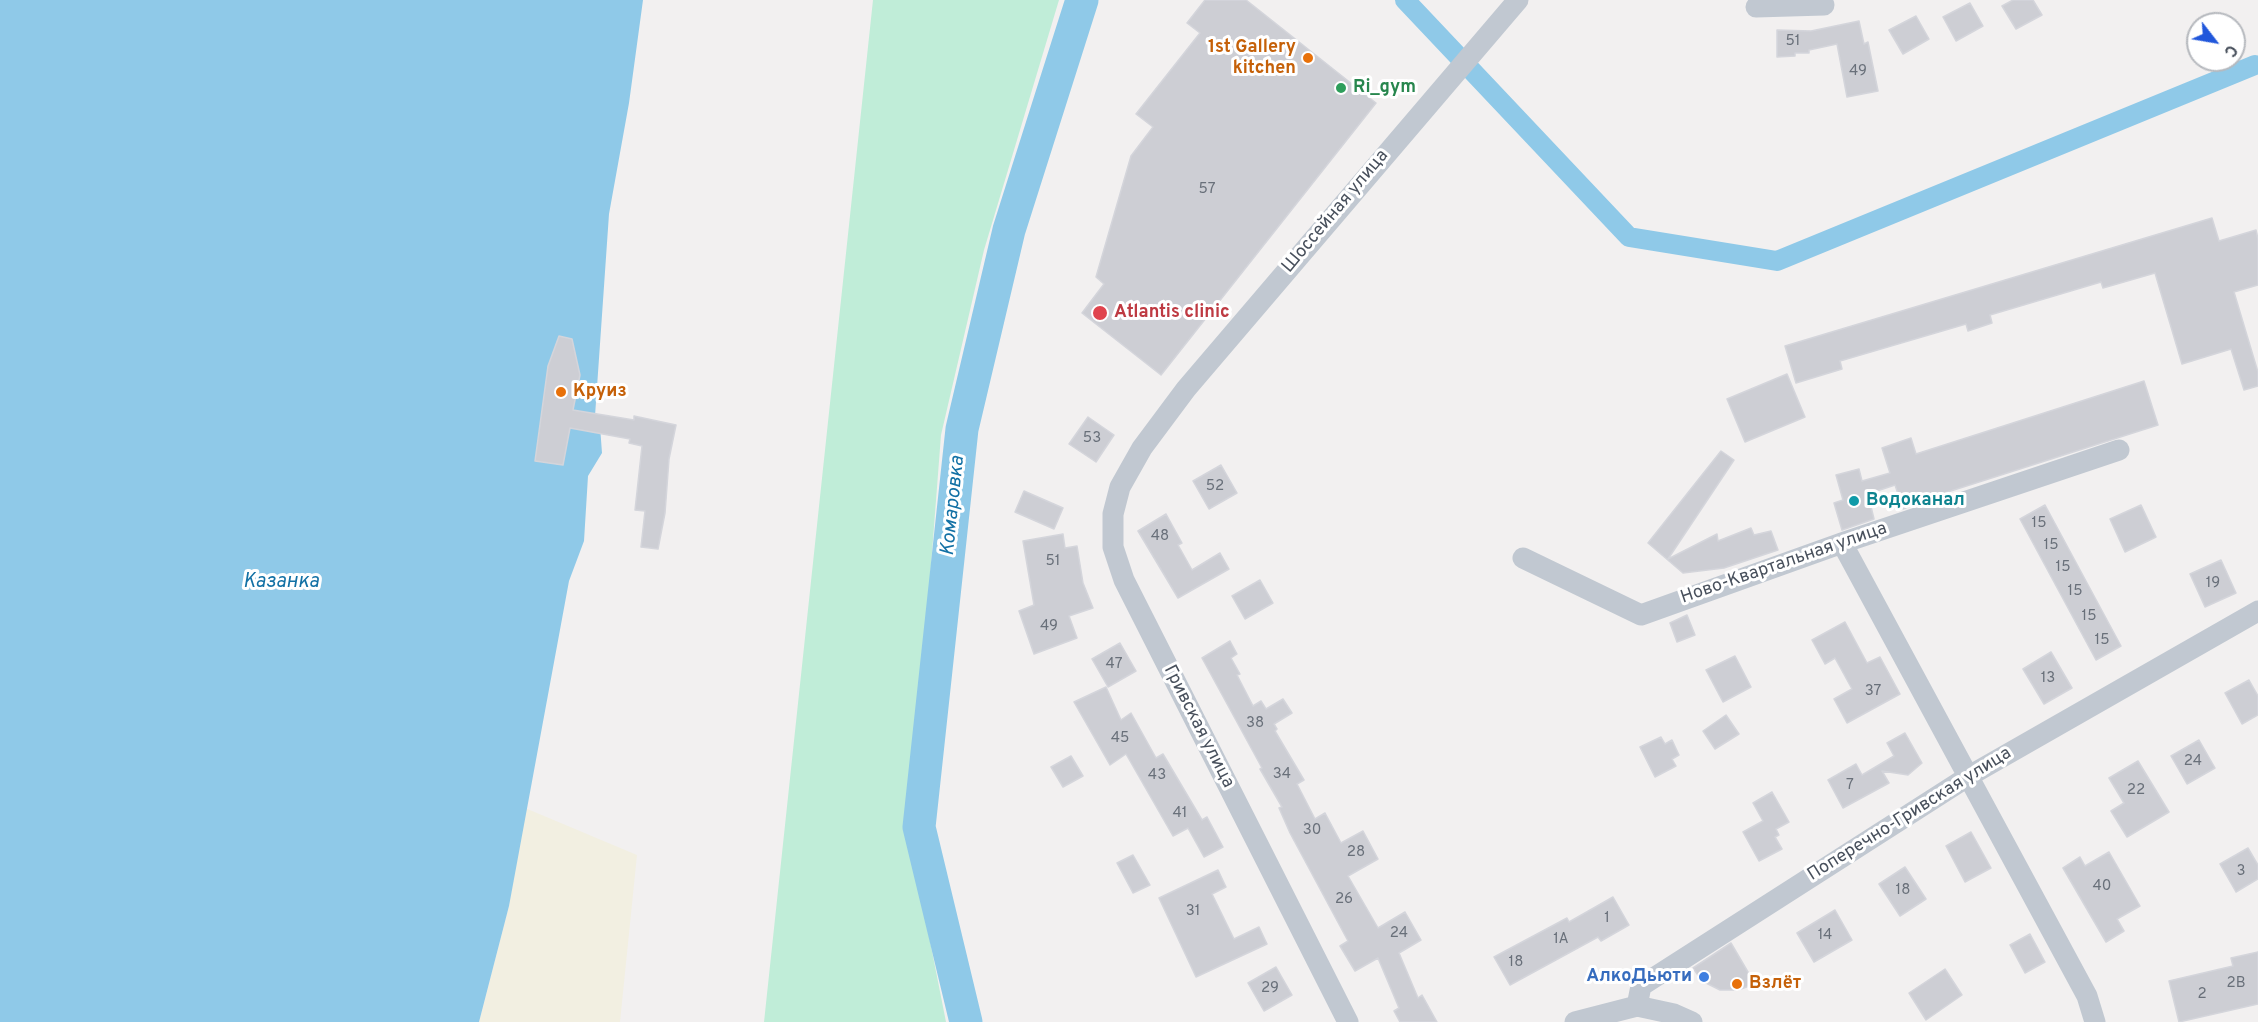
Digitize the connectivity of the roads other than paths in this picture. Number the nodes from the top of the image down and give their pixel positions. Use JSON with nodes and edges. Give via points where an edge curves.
{"nodes":[{"id":1,"x":1518,"y":0,"type":"edge"},
{"id":2,"x":1830,"y":2,"type":"edge"},
{"id":3,"x":1756,"y":7,"type":"dead end"},
{"id":4,"x":1157,"y":426,"type":"joint"},
{"id":5,"x":2120,"y":450,"type":"dead end"},
{"id":6,"x":1842,"y":543,"type":"junction"},
{"id":7,"x":1523,"y":558,"type":"dead end"},
{"id":8,"x":2258,"y":611,"type":"edge"},
{"id":9,"x":1969,"y":776,"type":"junction"},
{"id":10,"x":1637,"y":1006,"type":"junction"},
{"id":11,"x":1348,"y":1022,"type":"edge"},
{"id":12,"x":1575,"y":1022,"type":"edge"},
{"id":13,"x":1692,"y":1022,"type":"edge"},
{"id":14,"x":2095,"y":1022,"type":"edge"}],
"edges":[{"from":1,"to":4,"type":"street","name":"Шоссейная улица"},
{"from":2,"to":3,"type":"street"},
{"from":4,"to":11,"type":"street","name":"Гривская улица","via":[[1128,471],[1116,503],[1112,530],[1119,569]]},
{"from":5,"to":6,"type":"street","name":"Ново-Квартальная улица"},
{"from":6,"to":7,"type":"street","name":"Ново-Квартальная улица","via":[[1641,615]]},
{"from":6,"to":9,"type":"street"},
{"from":8,"to":9,"type":"street","name":"Поперечно-Гривская улица"},
{"from":9,"to":10,"type":"street","name":"Поперечно-Гривская улица","via":[[1641,986]]},
{"from":9,"to":14,"type":"street","via":[[2087,996]]},
{"from":10,"to":12,"type":"street"},
{"from":10,"to":13,"type":"street"}]}
